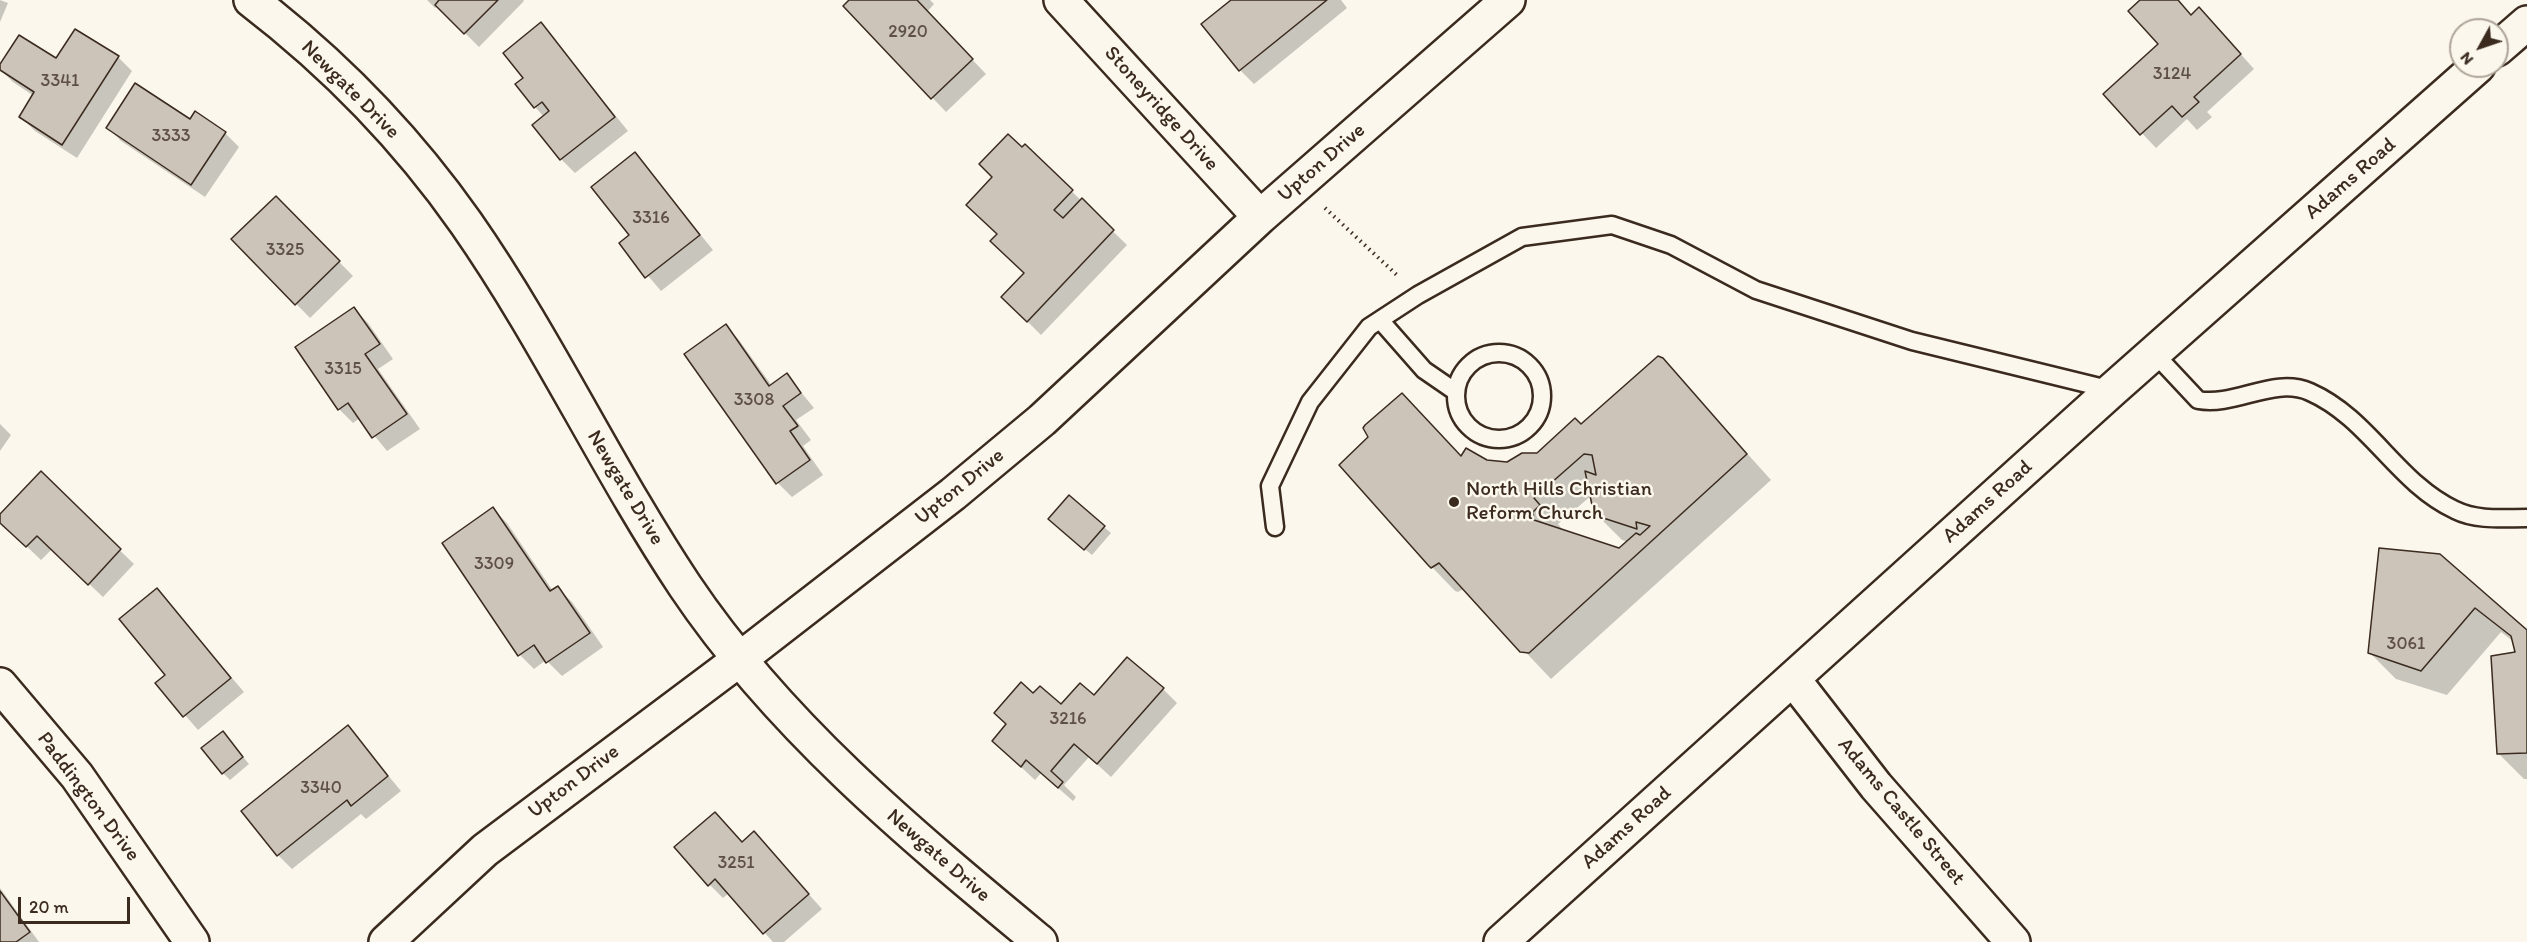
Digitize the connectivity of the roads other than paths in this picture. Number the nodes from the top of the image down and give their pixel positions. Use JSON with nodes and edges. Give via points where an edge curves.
{"nodes":[{"id":1,"x":251,"y":0,"type":"edge"},
{"id":2,"x":1061,"y":0,"type":"edge"},
{"id":3,"x":1508,"y":0,"type":"edge"},
{"id":4,"x":2527,"y":23,"type":"edge"},
{"id":5,"x":2509,"y":39,"type":"edge"},
{"id":6,"x":2464,"y":78,"type":"edge"},
{"id":7,"x":1260,"y":217,"type":"junction"},
{"id":8,"x":1380,"y":320,"type":"junction"},
{"id":9,"x":2154,"y":353,"type":"junction"},
{"id":10,"x":2112,"y":390,"type":"junction"},
{"id":11,"x":1456,"y":392,"type":"junction"},
{"id":12,"x":2527,"y":518,"type":"edge"},
{"id":13,"x":1275,"y":527,"type":"dead end"},
{"id":14,"x":740,"y":659,"type":"junction"},
{"id":15,"x":1793,"y":679,"type":"junction"},
{"id":16,"x":0,"y":685,"type":"edge"},
{"id":17,"x":192,"y":942,"type":"edge"},
{"id":18,"x":386,"y":942,"type":"edge"},
{"id":19,"x":1040,"y":942,"type":"edge"},
{"id":20,"x":1501,"y":942,"type":"edge"},
{"id":21,"x":2013,"y":942,"type":"edge"}],
"edges":[{"from":1,"to":14,"type":"street","name":"Newgate Drive","via":[[293,33],[361,99],[425,169],[467,224],[643,519],[686,587]]},
{"from":2,"to":7,"type":"street","name":"Stoneyridge Drive"},
{"from":3,"to":7,"type":"street","name":"Upton Drive"},
{"from":4,"to":5,"type":"street"},
{"from":6,"to":9,"type":"street","name":"Adams Road"},
{"from":7,"to":14,"type":"street","name":"Upton Drive","via":[[1042,420]]},
{"from":8,"to":10,"type":"lane","via":[[1522,237],[1612,225],[1671,245],[1756,290],[1867,327]]},
{"from":8,"to":11,"type":"lane","via":[[1424,370]]},
{"from":8,"to":13,"type":"lane","via":[[1369,327],[1310,402],[1270,486]]},
{"from":9,"to":10,"type":"street","name":"Adams Road"},
{"from":9,"to":12,"type":"lane","via":[[2198,400],[2228,399],[2275,387],[2308,391],[2332,403],[2423,491],[2456,511],[2490,519]]},
{"from":10,"to":15,"type":"street","name":"Adams Road"},
{"from":11,"to":11,"type":"lane","via":[[1462,420],[1472,430],[1498,440],[1524,432],[1537,417],[1543,397],[1534,370],[1523,360],[1495,353],[1468,366]]},
{"from":14,"to":18,"type":"street","name":"Upton Drive","via":[[484,850]]},
{"from":14,"to":19,"type":"street","name":"Newgate Drive","via":[[775,700],[889,814]]},
{"from":15,"to":20,"type":"street","name":"Adams Road"},
{"from":15,"to":21,"type":"street","name":"Adams Castle Street","via":[[1876,786]]},
{"from":16,"to":17,"type":"street","name":"Paddington Drive","via":[[77,776]]}]}
